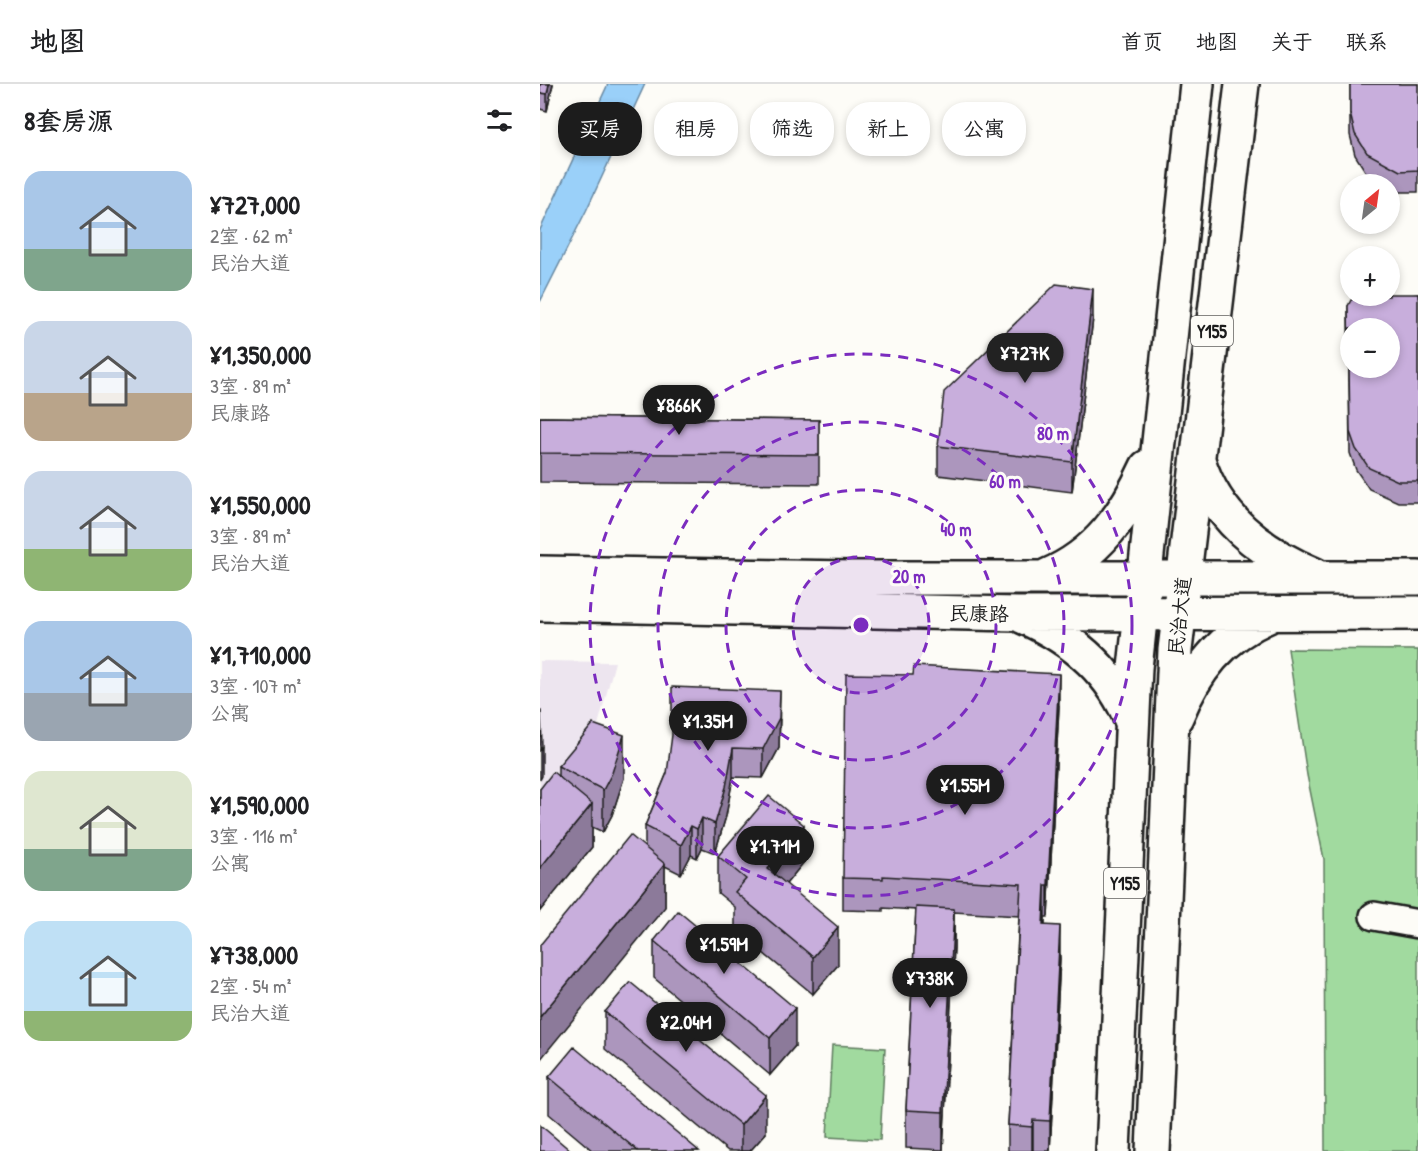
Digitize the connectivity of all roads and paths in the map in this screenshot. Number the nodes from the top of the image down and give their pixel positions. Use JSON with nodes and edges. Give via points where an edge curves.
{"nodes":[{"id":1,"x":1197,"y":84,"type":"edge"},
{"id":2,"x":1242,"y":84,"type":"edge"},
{"id":3,"x":1158,"y":434,"type":"junction"},
{"id":4,"x":1197,"y":458,"type":"junction"},
{"id":5,"x":540,"y":573,"type":"edge"},
{"id":6,"x":1040,"y":578,"type":"junction"},
{"id":7,"x":1142,"y":578,"type":"junction"},
{"id":8,"x":1182,"y":578,"type":"junction"},
{"id":9,"x":1322,"y":578,"type":"junction"},
{"id":10,"x":1418,"y":578,"type":"edge"},
{"id":11,"x":540,"y":604,"type":"edge"},
{"id":12,"x":1418,"y":613,"type":"edge"},
{"id":13,"x":1017,"y":614,"type":"junction"},
{"id":14,"x":1272,"y":614,"type":"junction"},
{"id":15,"x":1139,"y":615,"type":"junction"},
{"id":16,"x":1178,"y":615,"type":"junction"},
{"id":17,"x":1133,"y":724,"type":"junction"},
{"id":18,"x":1170,"y":732,"type":"junction"},
{"id":19,"x":1374,"y":916,"type":"dead end"},
{"id":20,"x":1418,"y":924,"type":"edge"},
{"id":21,"x":1113,"y":1151,"type":"edge"},
{"id":22,"x":1153,"y":1151,"type":"edge"}],
"edges":[{"from":1,"to":3,"type":"main road","name":"民治大道","number":"Y155"},
{"from":2,"to":4,"type":"main road","name":"民治大道","number":"Y155"},
{"from":3,"to":6,"type":"main road","via":[[1137,490],[1100,542],[1068,567]]},
{"from":3,"to":7,"type":"main road","name":"民治大道","number":"Y155"},
{"from":4,"to":8,"type":"main road","name":"民治大道","number":"Y155"},
{"from":4,"to":9,"type":"main road","via":[[1205,484],[1239,530],[1292,565]]},
{"from":5,"to":6,"type":"main road","name":"民康路"},
{"from":6,"to":7,"type":"main road","name":"民康路"},
{"from":7,"to":8,"type":"main road","name":"民康路"},
{"from":7,"to":15,"type":"main road","name":"民治大道","number":"Y155"},
{"from":8,"to":9,"type":"main road","name":"民康路"},
{"from":8,"to":16,"type":"main road","name":"民治大道","number":"Y155"},
{"from":9,"to":10,"type":"main road","name":"民康路"},
{"from":11,"to":13,"type":"main road","name":"民康路"},
{"from":12,"to":14,"type":"main road","name":"民康路"},
{"from":13,"to":15,"type":"main road","name":"民康路"},
{"from":13,"to":17,"type":"main road","via":[[1055,632],[1092,660],[1123,700]]},
{"from":14,"to":16,"type":"main road","name":"民康路"},
{"from":14,"to":18,"type":"main road","via":[[1248,624],[1211,656]]},
{"from":15,"to":16,"type":"main road","name":"民康路"},
{"from":15,"to":17,"type":"main road","name":"民治大道","number":"Y155"},
{"from":16,"to":18,"type":"main road","name":"民治大道","number":"Y155"},
{"from":17,"to":21,"type":"main road","name":"民治大道","number":"Y155"},
{"from":18,"to":22,"type":"main road","name":"民治大道","number":"Y155"},
{"from":19,"to":20,"type":"street"}]}
